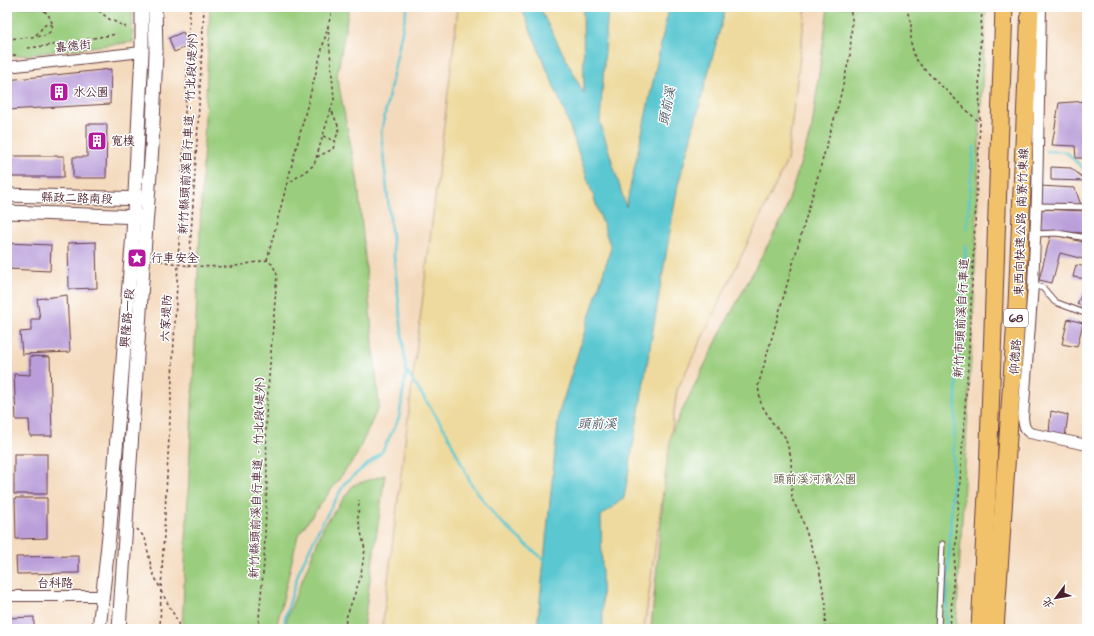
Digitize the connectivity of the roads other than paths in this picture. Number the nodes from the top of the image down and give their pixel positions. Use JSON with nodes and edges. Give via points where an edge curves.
{"nodes":[{"id":1,"x":142,"y":7,"type":"edge"},
{"id":2,"x":156,"y":7,"type":"edge"},
{"id":3,"x":1004,"y":7,"type":"edge"},
{"id":4,"x":1030,"y":7,"type":"edge"},
{"id":5,"x":1041,"y":7,"type":"edge"},
{"id":6,"x":142,"y":52,"type":"junction"},
{"id":7,"x":7,"y":67,"type":"edge"},
{"id":8,"x":7,"y":195,"type":"edge"},
{"id":9,"x":142,"y":200,"type":"junction"},
{"id":10,"x":1037,"y":206,"type":"junction"},
{"id":11,"x":1087,"y":207,"type":"edge"},
{"id":12,"x":7,"y":212,"type":"edge"},
{"id":13,"x":140,"y":217,"type":"junction"},
{"id":14,"x":1035,"y":234,"type":"junction"},
{"id":15,"x":1087,"y":238,"type":"edge"},
{"id":16,"x":1033,"y":285,"type":"junction"},
{"id":17,"x":1087,"y":314,"type":"edge"},
{"id":18,"x":1087,"y":433,"type":"edge"},
{"id":19,"x":1085,"y":444,"type":"edge"},
{"id":20,"x":942,"y":544,"type":"dead end"},
{"id":21,"x":7,"y":596,"type":"edge"},
{"id":22,"x":102,"y":596,"type":"junction"},
{"id":23,"x":99,"y":629,"type":"edge"},
{"id":24,"x":119,"y":629,"type":"edge"},
{"id":25,"x":938,"y":629,"type":"edge"},
{"id":26,"x":980,"y":629,"type":"edge"},
{"id":27,"x":994,"y":629,"type":"edge"}],
"edges":[{"from":1,"to":6,"type":"street","name":"興隆路一段"},
{"from":2,"to":9,"type":"street","name":"興隆路一段","via":[[152,147]]},
{"from":3,"to":26,"type":"highway","name":"東西向快速公路 南寮竹東線","number":"68","via":[[988,474]]},
{"from":4,"to":27,"type":"highway","name":"東西向快速公路 南寮竹東線","number":"68","via":[[1017,304]]},
{"from":5,"to":10,"type":"street","name":"仰德路"},
{"from":6,"to":7,"type":"street","name":"嘉德街"},
{"from":6,"to":9,"type":"street","name":"興隆路一段"},
{"from":8,"to":9,"type":"street","name":"縣政二路南段"},
{"from":9,"to":13,"type":"street","name":"興隆路一段"},
{"from":10,"to":11,"type":"lane"},
{"from":10,"to":14,"type":"street","name":"仰德路"},
{"from":12,"to":13,"type":"street","name":"縣政二路南段"},
{"from":13,"to":22,"type":"street","name":"興隆路一段","via":[[134,233],[111,518]]},
{"from":13,"to":24,"type":"street","name":"興隆路一段"},
{"from":14,"to":15,"type":"lane","via":[[1057,233]]},
{"from":14,"to":16,"type":"street","name":"仰德路"},
{"from":16,"to":17,"type":"lane","via":[[1043,288],[1055,302]]},
{"from":16,"to":19,"type":"street","name":"仰德路","via":[[1024,425],[1030,433]]},
{"from":18,"to":19,"type":"lane"},
{"from":20,"to":25,"type":"lane"},
{"from":21,"to":22,"type":"street","name":"台科路"},
{"from":22,"to":23,"type":"street","name":"興隆路一段"}]}
